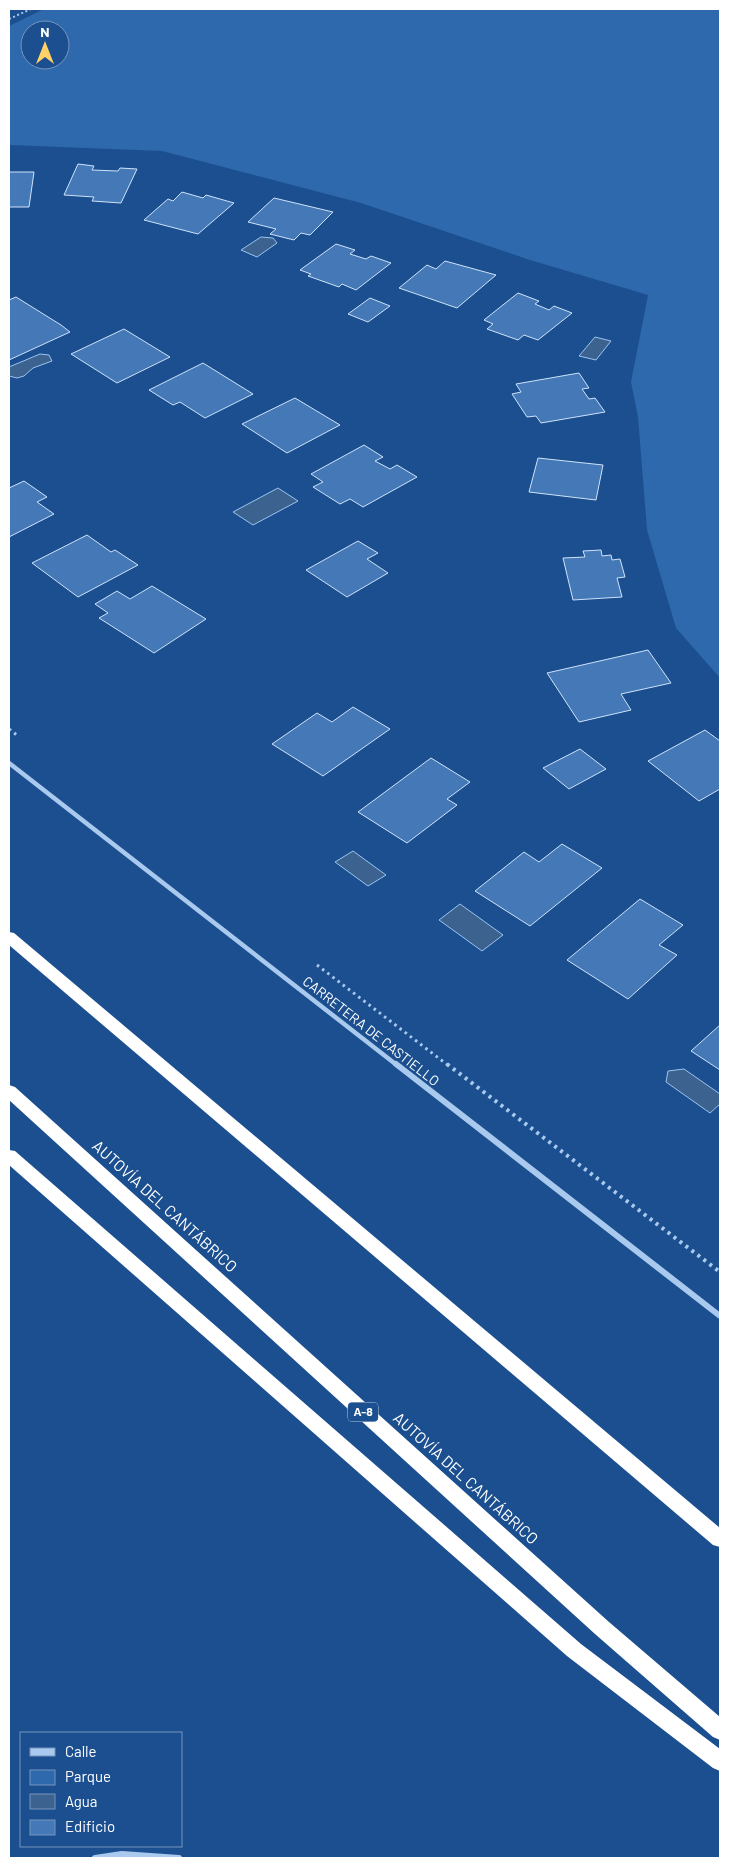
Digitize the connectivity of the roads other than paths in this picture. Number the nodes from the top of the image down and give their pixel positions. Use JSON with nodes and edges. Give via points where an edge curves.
{"nodes":[{"id":1,"x":9,"y":763,"type":"edge"},
{"id":2,"x":9,"y":937,"type":"edge"},
{"id":3,"x":9,"y":1091,"type":"edge"},
{"id":4,"x":9,"y":1156,"type":"edge"},
{"id":5,"x":720,"y":1316,"type":"edge"},
{"id":6,"x":720,"y":1539,"type":"edge"},
{"id":7,"x":720,"y":1730,"type":"edge"},
{"id":8,"x":720,"y":1761,"type":"edge"},
{"id":9,"x":94,"y":1858,"type":"edge"},
{"id":10,"x":179,"y":1858,"type":"edge"}],
"edges":[{"from":1,"to":5,"type":"street","name":"CARRETERA DE CASTIELLO"},
{"from":2,"to":6,"type":"highway"},
{"from":3,"to":7,"type":"highway","name":"AUTOVÍA DEL CANTÁBRICO","number":"A-8","via":[[602,1628]]},
{"from":4,"to":8,"type":"highway","via":[[574,1650]]},
{"from":9,"to":10,"type":"street","via":[[122,1854]]}]}
